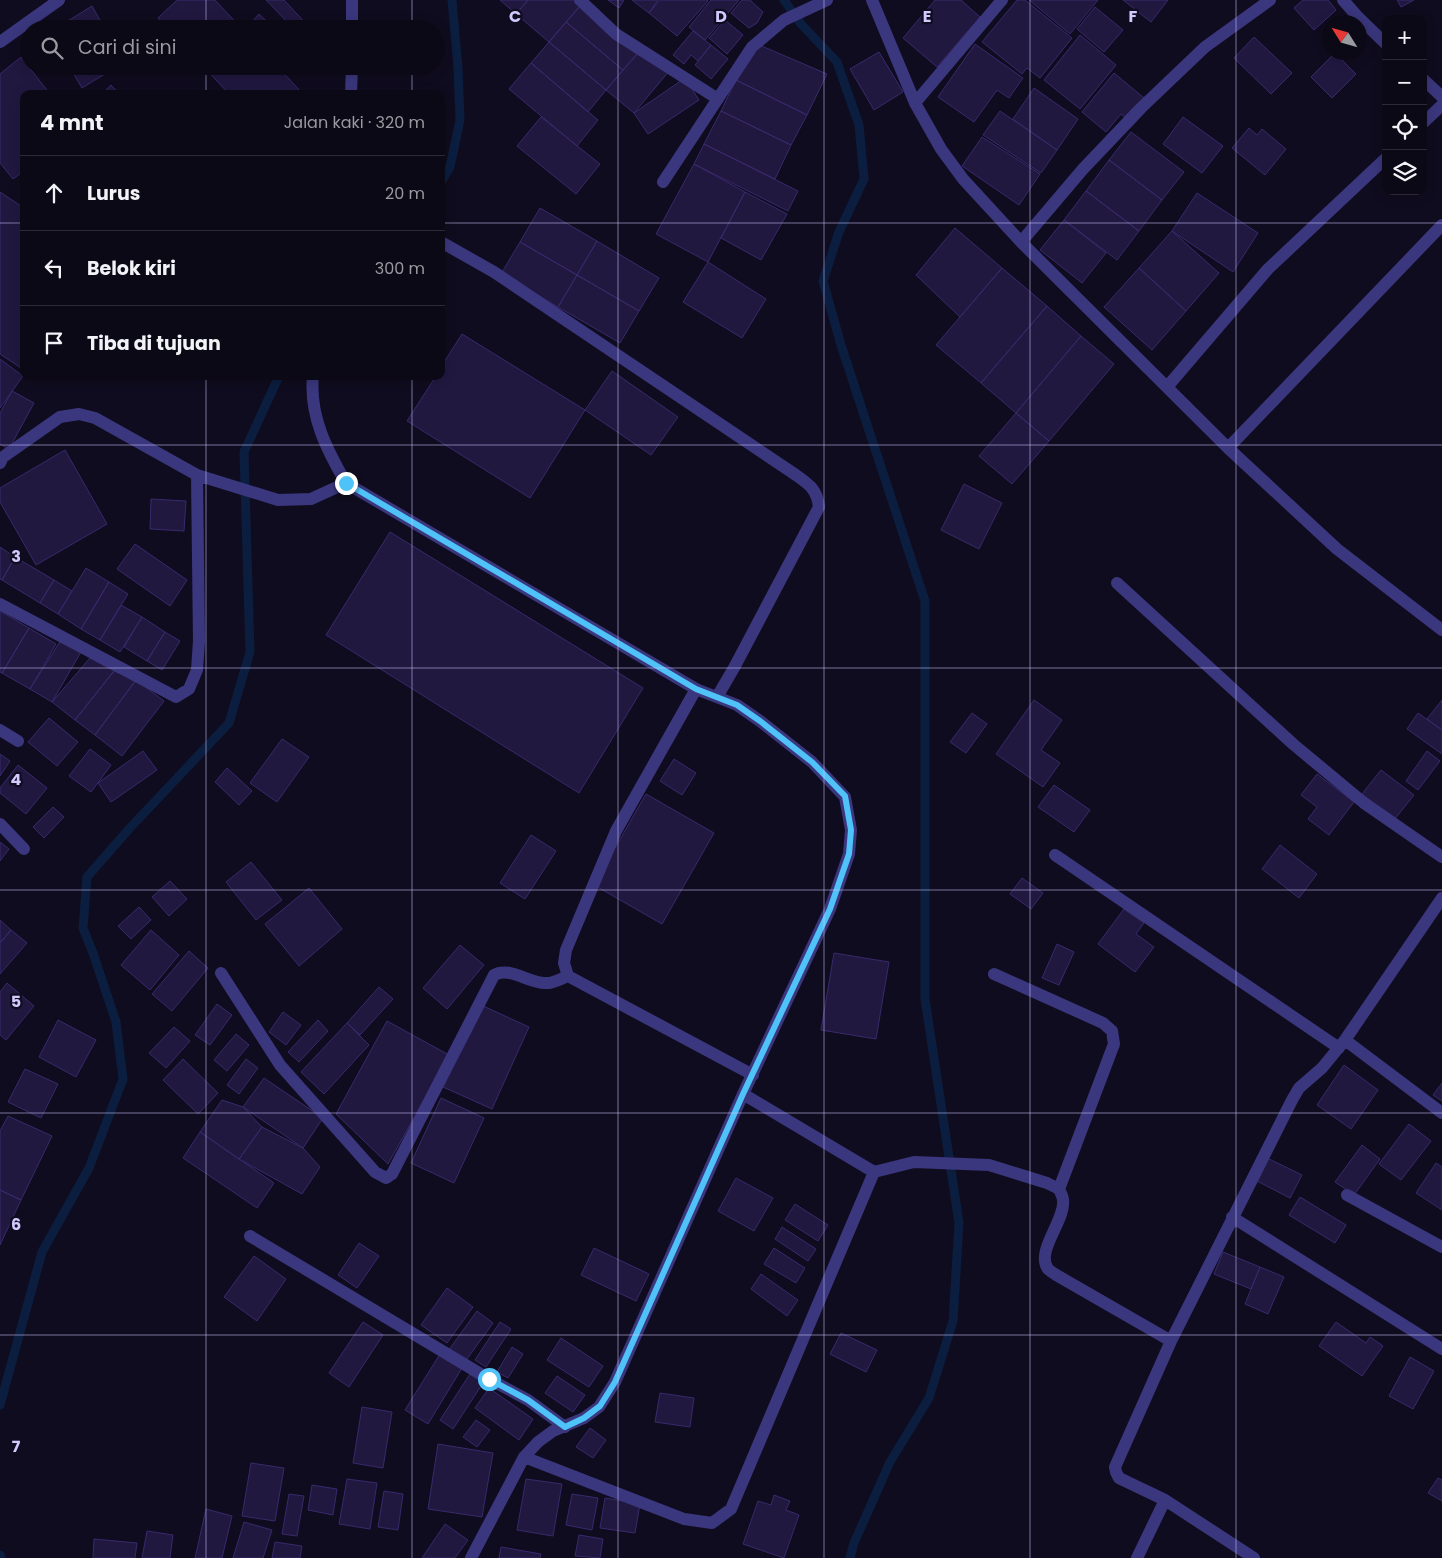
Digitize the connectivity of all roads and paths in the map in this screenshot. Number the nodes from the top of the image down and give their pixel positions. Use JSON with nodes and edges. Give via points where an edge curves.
{"nodes":[{"id":1,"x":59,"y":0,"type":"edge"},
{"id":2,"x":352,"y":0,"type":"edge"},
{"id":3,"x":580,"y":0,"type":"edge"},
{"id":4,"x":827,"y":0,"type":"edge"},
{"id":5,"x":872,"y":0,"type":"edge"},
{"id":6,"x":1002,"y":0,"type":"edge"},
{"id":7,"x":1270,"y":0,"type":"edge"},
{"id":8,"x":1344,"y":0,"type":"edge"},
{"id":9,"x":31,"y":20,"type":"edge"},
{"id":10,"x":352,"y":20,"type":"edge"},
{"id":11,"x":20,"y":28,"type":"edge"},
{"id":12,"x":1382,"y":40,"type":"edge"},
{"id":13,"x":0,"y":42,"type":"edge"},
{"id":14,"x":352,"y":75,"type":"edge"},
{"id":15,"x":1427,"y":84,"type":"edge"},
{"id":16,"x":351,"y":90,"type":"edge"},
{"id":17,"x":1442,"y":97,"type":"edge"},
{"id":18,"x":718,"y":99,"type":"junction"},
{"id":19,"x":915,"y":103,"type":"junction"},
{"id":20,"x":1442,"y":105,"type":"edge"},
{"id":21,"x":1427,"y":119,"type":"edge"},
{"id":22,"x":1382,"y":162,"type":"edge"},
{"id":23,"x":663,"y":182,"type":"dead end"},
{"id":24,"x":1442,"y":225,"type":"edge"},
{"id":25,"x":1021,"y":242,"type":"junction"},
{"id":26,"x":445,"y":244,"type":"edge"},
{"id":27,"x":312,"y":380,"type":"edge"},
{"id":28,"x":1167,"y":387,"type":"junction"},
{"id":29,"x":1228,"y":448,"type":"junction"},
{"id":30,"x":1,"y":459,"type":"edge"},
{"id":31,"x":197,"y":475,"type":"junction"},
{"id":32,"x":346,"y":483,"type":"junction"},
{"id":33,"x":1117,"y":582,"type":"dead end"},
{"id":34,"x":0,"y":604,"type":"edge"},
{"id":35,"x":1442,"y":630,"type":"edge"},
{"id":36,"x":696,"y":689,"type":"junction"},
{"id":37,"x":717,"y":697,"type":"junction"},
{"id":38,"x":0,"y":730,"type":"edge"},
{"id":39,"x":18,"y":741,"type":"dead end"},
{"id":40,"x":0,"y":824,"type":"edge"},
{"id":41,"x":24,"y":849,"type":"dead end"},
{"id":42,"x":1055,"y":855,"type":"dead end"},
{"id":43,"x":1442,"y":857,"type":"edge"},
{"id":44,"x":1440,"y":905,"type":"edge"},
{"id":45,"x":221,"y":973,"type":"dead end"},
{"id":46,"x":994,"y":974,"type":"dead end"},
{"id":47,"x":568,"y":976,"type":"junction"},
{"id":48,"x":1342,"y":1044,"type":"junction"},
{"id":49,"x":753,"y":1075,"type":"junction"},
{"id":50,"x":743,"y":1094,"type":"junction"},
{"id":51,"x":1442,"y":1113,"type":"edge"},
{"id":52,"x":874,"y":1172,"type":"junction"},
{"id":53,"x":1059,"y":1189,"type":"junction"},
{"id":54,"x":1346,"y":1195,"type":"dead end"},
{"id":55,"x":1232,"y":1217,"type":"junction"},
{"id":56,"x":250,"y":1236,"type":"dead end"},
{"id":57,"x":1442,"y":1247,"type":"edge"},
{"id":58,"x":1171,"y":1341,"type":"junction"},
{"id":59,"x":1442,"y":1349,"type":"edge"},
{"id":60,"x":565,"y":1427,"type":"junction"},
{"id":61,"x":524,"y":1457,"type":"junction"},
{"id":62,"x":1165,"y":1500,"type":"junction"},
{"id":63,"x":471,"y":1558,"type":"edge"},
{"id":64,"x":1137,"y":1558,"type":"edge"},
{"id":65,"x":1254,"y":1558,"type":"edge"}],
"edges":[{"from":1,"to":9,"type":"street"},
{"from":2,"to":10,"type":"street"},
{"from":3,"to":18,"type":"street","via":[[616,34]]},
{"from":4,"to":18,"type":"street","via":[[784,20],[752,47]]},
{"from":5,"to":19,"type":"street"},
{"from":6,"to":19,"type":"street"},
{"from":7,"to":25,"type":"street","via":[[1205,47],[1142,108]]},
{"from":8,"to":12,"type":"street"},
{"from":11,"to":13,"type":"street"},
{"from":14,"to":16,"type":"street"},
{"from":15,"to":17,"type":"street"},
{"from":18,"to":23,"type":"street"},
{"from":19,"to":25,"type":"street","via":[[941,149],[963,179]]},
{"from":20,"to":21,"type":"street"},
{"from":22,"to":28,"type":"street","via":[[1268,269]]},
{"from":24,"to":29,"type":"street"},
{"from":25,"to":28,"type":"street"},
{"from":26,"to":37,"type":"street","via":[[494,272],[812,487],[819,507]]},
{"from":27,"to":32,"type":"street","via":[[311,391],[320,431]]},
{"from":28,"to":29,"type":"street"},
{"from":29,"to":35,"type":"street","via":[[1337,549]]},
{"from":30,"to":31,"type":"street","via":[[60,417],[79,414],[95,418]]},
{"from":31,"to":32,"type":"street","via":[[278,500],[311,499]]},
{"from":31,"to":34,"type":"street","via":[[199,641],[197,670],[189,689],[183,693],[176,697],[164,692]]},
{"from":32,"to":36,"type":"street"},
{"from":33,"to":43,"type":"street","via":[[1293,744],[1364,803]]},
{"from":36,"to":37,"type":"street"},
{"from":36,"to":47,"type":"street","via":[[616,832],[566,950],[564,963]]},
{"from":37,"to":49,"type":"street","via":[[737,705],[812,762],[845,796],[851,830],[849,854],[830,909]]},
{"from":38,"to":39,"type":"street"},
{"from":40,"to":41,"type":"street"},
{"from":42,"to":48,"type":"street"},
{"from":44,"to":48,"type":"street"},
{"from":45,"to":47,"type":"street","via":[[280,1065],[375,1172],[386,1178],[392,1174],[494,976],[500,972],[508,973],[542,984]]},
{"from":46,"to":53,"type":"street","via":[[1103,1023],[1112,1031],[1114,1044]]},
{"from":47,"to":49,"type":"street"},
{"from":48,"to":51,"type":"street"},
{"from":48,"to":55,"type":"street","via":[[1299,1088]]},
{"from":49,"to":50,"type":"street"},
{"from":50,"to":52,"type":"street"},
{"from":50,"to":60,"type":"street","via":[[615,1382],[600,1406]]},
{"from":52,"to":53,"type":"street","via":[[914,1162],[988,1165]]},
{"from":52,"to":61,"type":"street","via":[[731,1510],[712,1523],[684,1520]]},
{"from":53,"to":58,"type":"street","via":[[1063,1208],[1047,1249],[1045,1262],[1049,1270]]},
{"from":54,"to":57,"type":"street"},
{"from":55,"to":58,"type":"street"},
{"from":55,"to":59,"type":"street"},
{"from":56,"to":60,"type":"street","via":[[528,1400]]},
{"from":58,"to":62,"type":"street","via":[[1115,1467],[1119,1478]]},
{"from":60,"to":61,"type":"street","via":[[553,1431]]},
{"from":61,"to":63,"type":"street"},
{"from":62,"to":64,"type":"street"},
{"from":62,"to":65,"type":"street"}]}
